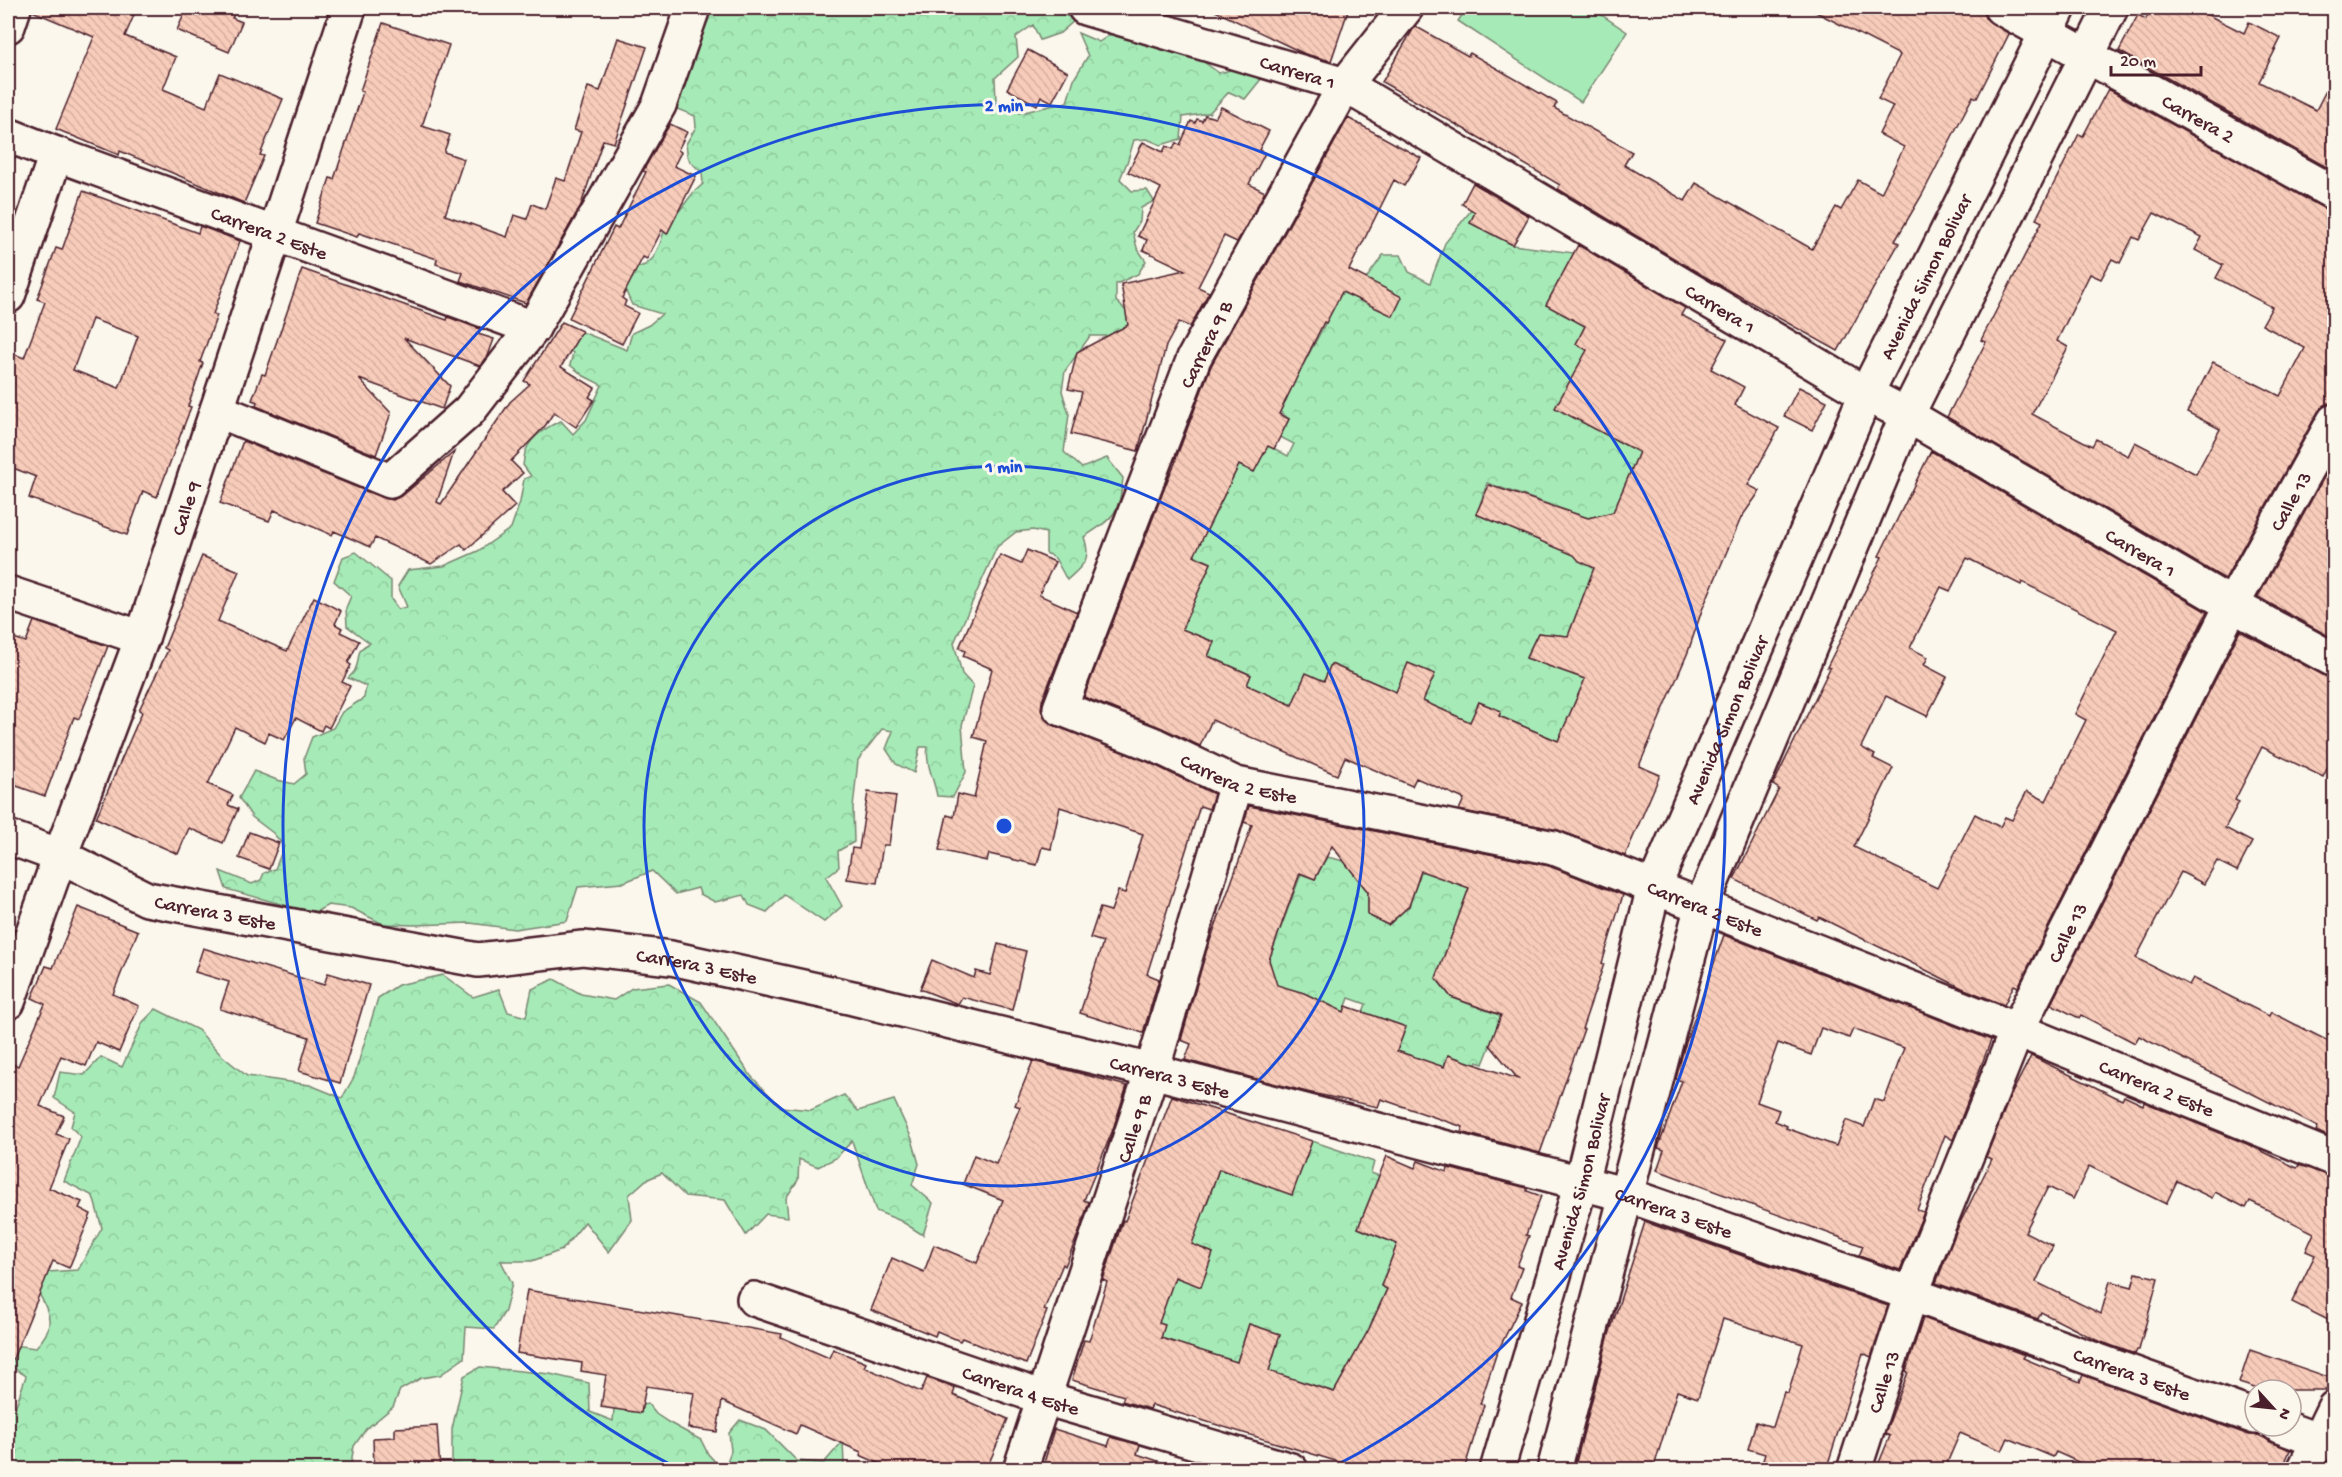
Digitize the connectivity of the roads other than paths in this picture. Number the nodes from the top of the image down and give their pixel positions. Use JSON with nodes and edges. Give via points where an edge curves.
{"nodes":[{"id":1,"x":14,"y":8,"type":"edge"},
{"id":2,"x":349,"y":8,"type":"edge"},
{"id":3,"x":693,"y":8,"type":"edge"},
{"id":4,"x":1085,"y":8,"type":"edge"},
{"id":5,"x":1406,"y":8,"type":"edge"},
{"id":6,"x":2001,"y":8,"type":"edge"},
{"id":7,"x":2111,"y":8,"type":"edge"},
{"id":8,"x":2052,"y":20,"type":"edge"},
{"id":9,"x":8,"y":26,"type":"edge"},
{"id":10,"x":2087,"y":56,"type":"junction"},
{"id":11,"x":1345,"y":85,"type":"junction"},
{"id":12,"x":8,"y":135,"type":"edge"},
{"id":13,"x":56,"y":154,"type":"junction"},
{"id":14,"x":2334,"y":193,"type":"edge"},
{"id":15,"x":275,"y":233,"type":"junction"},
{"id":16,"x":8,"y":296,"type":"edge"},
{"id":17,"x":533,"y":328,"type":"junction"},
{"id":18,"x":1866,"y":394,"type":"junction"},
{"id":19,"x":217,"y":410,"type":"junction"},
{"id":20,"x":1907,"y":415,"type":"junction"},
{"id":21,"x":2334,"y":421,"type":"edge"},
{"id":22,"x":8,"y":593,"type":"edge"},
{"id":23,"x":2232,"y":605,"type":"junction"},
{"id":24,"x":142,"y":638,"type":"junction"},
{"id":25,"x":2334,"y":660,"type":"edge"},
{"id":26,"x":1060,"y":708,"type":"joint"},
{"id":27,"x":1236,"y":784,"type":"junction"},
{"id":28,"x":8,"y":837,"type":"edge"},
{"id":29,"x":60,"y":856,"type":"junction"},
{"id":30,"x":1654,"y":887,"type":"junction"},
{"id":31,"x":1702,"y":905,"type":"junction"},
{"id":32,"x":8,"y":1002,"type":"edge"},
{"id":33,"x":2017,"y":1030,"type":"junction"},
{"id":34,"x":1152,"y":1071,"type":"junction"},
{"id":35,"x":2334,"y":1159,"type":"edge"},
{"id":36,"x":1581,"y":1183,"type":"junction"},
{"id":37,"x":1627,"y":1195,"type":"junction"},
{"id":38,"x":1911,"y":1294,"type":"junction"},
{"id":39,"x":754,"y":1299,"type":"dead end"},
{"id":40,"x":1044,"y":1398,"type":"junction"},
{"id":41,"x":2334,"y":1408,"type":"edge"},
{"id":42,"x":2243,"y":1413,"type":"edge"},
{"id":43,"x":2303,"y":1435,"type":"edge"},
{"id":44,"x":2317,"y":1440,"type":"junction"},
{"id":45,"x":1020,"y":1470,"type":"edge"},
{"id":46,"x":1291,"y":1470,"type":"edge"},
{"id":47,"x":1497,"y":1470,"type":"edge"},
{"id":48,"x":1554,"y":1470,"type":"edge"},
{"id":49,"x":1854,"y":1470,"type":"edge"},
{"id":50,"x":2304,"y":1470,"type":"edge"}],
"edges":[{"from":1,"to":9,"type":"street"},
{"from":2,"to":15,"type":"street","name":"Calle 9"},
{"from":3,"to":17,"type":"street","via":[[659,105]]},
{"from":4,"to":11,"type":"street","name":"Carrera 1"},
{"from":5,"to":11,"type":"street","name":"Carrera 9 B"},
{"from":6,"to":8,"type":"street","name":"Carrera 2"},
{"from":7,"to":10,"type":"street"},
{"from":8,"to":10,"type":"street","name":"Carrera 2"},
{"from":8,"to":18,"type":"street","name":"Avenida Simon Bolivar"},
{"from":10,"to":14,"type":"street","name":"Carrera 2"},
{"from":10,"to":20,"type":"street"},
{"from":11,"to":18,"type":"street","name":"Carrera 1"},
{"from":11,"to":26,"type":"street","name":"Carrera 9 B","via":[[1194,358]]},
{"from":12,"to":13,"type":"street","name":"Carrera 2 Este"},
{"from":13,"to":15,"type":"street","name":"Carrera 2 Este"},
{"from":13,"to":16,"type":"street"},
{"from":15,"to":17,"type":"street","name":"Carrera 2 Este"},
{"from":15,"to":19,"type":"street","name":"Calle 9"},
{"from":17,"to":19,"type":"street","via":[[469,411],[390,481]]},
{"from":18,"to":20,"type":"street","name":"Carrera 1"},
{"from":18,"to":30,"type":"street","name":"Avenida Simon Bolivar"},
{"from":19,"to":24,"type":"street","name":"Calle 9"},
{"from":20,"to":23,"type":"street","name":"Carrera 1"},
{"from":20,"to":31,"type":"street"},
{"from":21,"to":23,"type":"street","name":"Calle 13"},
{"from":22,"to":24,"type":"street"},
{"from":23,"to":25,"type":"street","name":"Carrera 1"},
{"from":23,"to":33,"type":"street","name":"Calle 13"},
{"from":24,"to":29,"type":"street","name":"Calle 9"},
{"from":26,"to":27,"type":"street","name":"Carrera 2 Este","via":[[1155,745]]},
{"from":27,"to":30,"type":"street","name":"Carrera 2 Este","via":[[1554,848]]},
{"from":27,"to":34,"type":"street","name":"Calle 9 B"},
{"from":28,"to":29,"type":"street"},
{"from":29,"to":32,"type":"street","name":"Calle 9"},
{"from":29,"to":34,"type":"street","name":"Carrera 3 Este","via":[[147,899],[478,960],[584,948],[671,958]]},
{"from":30,"to":31,"type":"street","name":"Carrera 2 Este"},
{"from":30,"to":36,"type":"street","name":"Avenida Simon Bolivar"},
{"from":31,"to":33,"type":"street","name":"Carrera 2 Este"},
{"from":31,"to":37,"type":"street"},
{"from":33,"to":35,"type":"street","name":"Carrera 2 Este"},
{"from":33,"to":38,"type":"street","name":"Calle 13"},
{"from":34,"to":36,"type":"street","name":"Carrera 3 Este"},
{"from":34,"to":40,"type":"street","name":"Calle 9 B"},
{"from":36,"to":37,"type":"street","name":"Carrera 3 Este"},
{"from":36,"to":47,"type":"street","name":"Avenida Simon Bolivar"},
{"from":37,"to":38,"type":"street","name":"Carrera 3 Este"},
{"from":37,"to":48,"type":"street"},
{"from":38,"to":42,"type":"street","name":"Carrera 3 Este"},
{"from":38,"to":49,"type":"street","name":"Calle 13"},
{"from":39,"to":40,"type":"street","name":"Carrera 4 Este"},
{"from":40,"to":45,"type":"street","name":"Calle 9 B"},
{"from":40,"to":46,"type":"street","name":"Carrera 4 Este"},
{"from":41,"to":44,"type":"street"},
{"from":43,"to":44,"type":"street"},
{"from":44,"to":50,"type":"street"}]}
